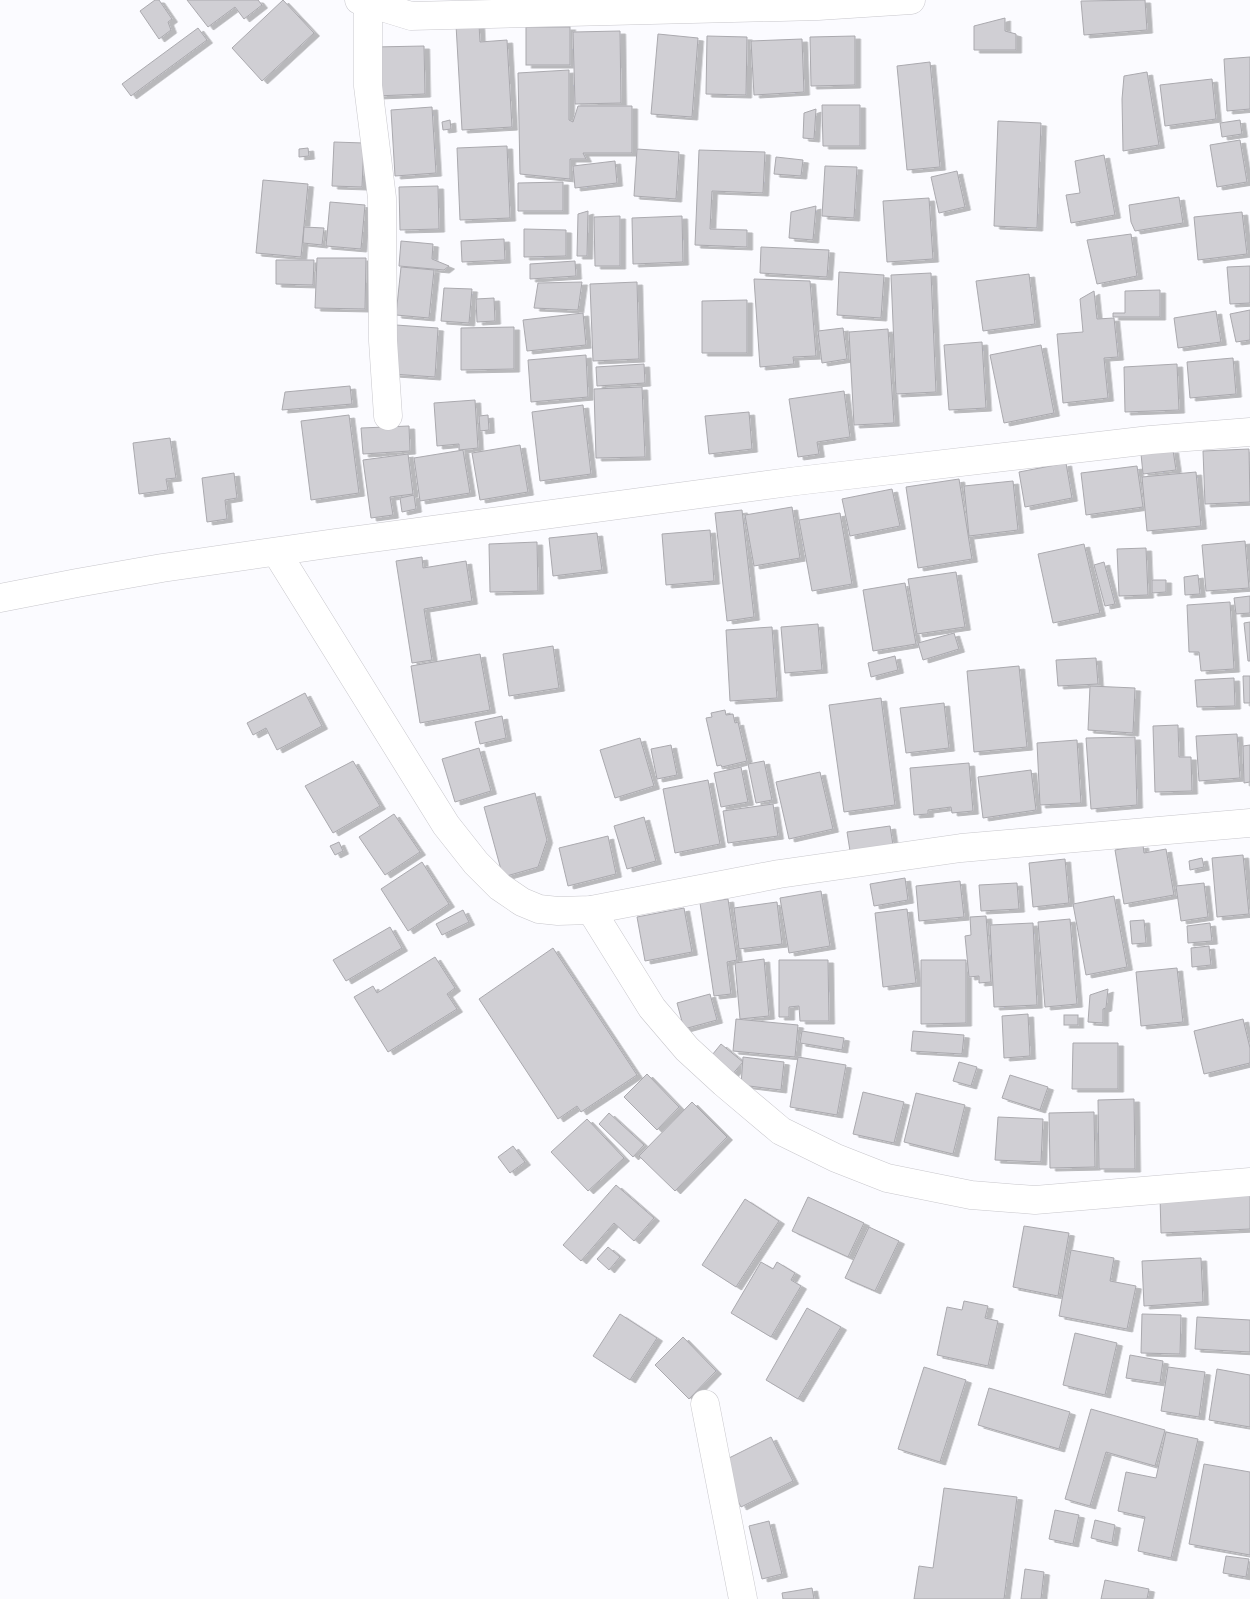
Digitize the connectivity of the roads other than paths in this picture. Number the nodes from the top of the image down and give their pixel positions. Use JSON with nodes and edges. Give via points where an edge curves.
{"nodes":[{"id":1,"x":911,"y":0,"type":"edge"},
{"id":2,"x":363,"y":2,"type":"edge"},
{"id":3,"x":388,"y":416,"type":"dead end"},
{"id":4,"x":1250,"y":432,"type":"edge"},
{"id":5,"x":277,"y":553,"type":"junction"},
{"id":6,"x":0,"y":598,"type":"edge"},
{"id":7,"x":1250,"y":823,"type":"edge"},
{"id":8,"x":591,"y":910,"type":"junction"},
{"id":9,"x":1250,"y":1182,"type":"edge"},
{"id":10,"x":705,"y":1404,"type":"dead end"},
{"id":11,"x":743,"y":1599,"type":"edge"}],
"edges":[{"from":1,"to":2,"type":"street","via":[[818,6],[411,16]]},
{"from":2,"to":3,"type":"street","via":[[368,86],[382,198],[382,341]]},
{"from":4,"to":5,"type":"street","via":[[1150,440],[797,481]]},
{"from":5,"to":6,"type":"street","via":[[162,568]]},
{"from":5,"to":8,"type":"street","via":[[446,825],[476,862],[500,887],[522,902],[539,909]]},
{"from":7,"to":8,"type":"street","via":[[952,850],[779,874]]},
{"from":8,"to":9,"type":"street","via":[[652,1008],[687,1049],[781,1131],[836,1158],[886,1178],[971,1195],[1035,1200]]},
{"from":10,"to":11,"type":"street"}]}
